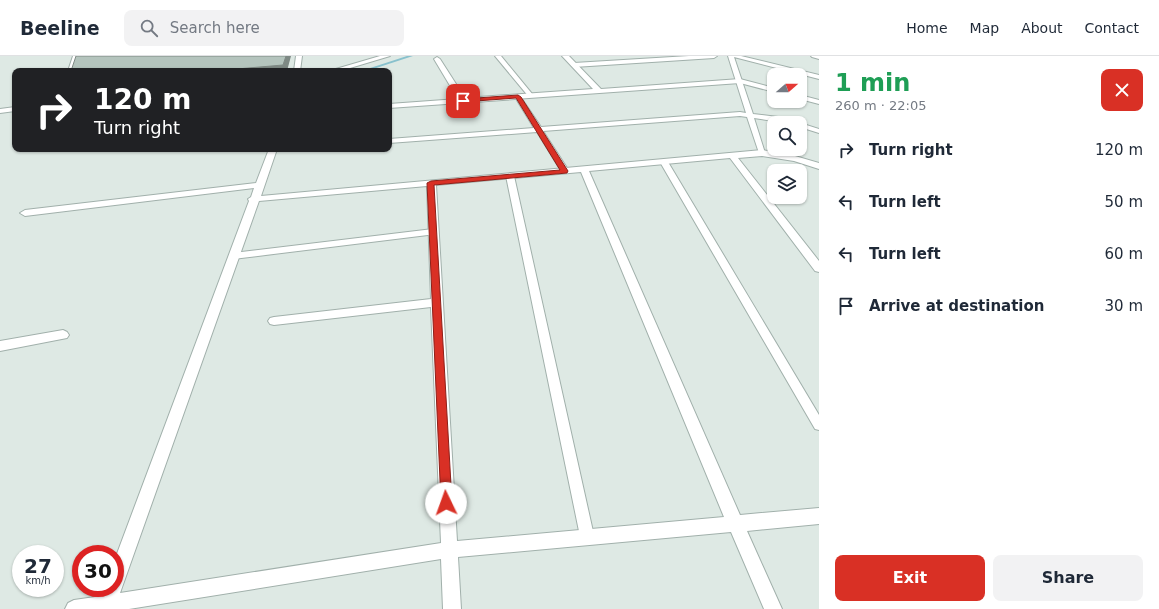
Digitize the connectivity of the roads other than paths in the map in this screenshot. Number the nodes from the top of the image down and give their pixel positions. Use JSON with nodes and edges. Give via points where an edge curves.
{"nodes":[{"id":1,"x":76,"y":56,"type":"edge"},
{"id":2,"x":299,"y":56,"type":"edge"},
{"id":3,"x":387,"y":56,"type":"edge"},
{"id":4,"x":498,"y":56,"type":"edge"},
{"id":5,"x":565,"y":56,"type":"edge"},
{"id":6,"x":714,"y":56,"type":"edge"},
{"id":7,"x":731,"y":56,"type":"edge"},
{"id":8,"x":735,"y":56,"type":"edge"},
{"id":9,"x":814,"y":56,"type":"edge"},
{"id":10,"x":819,"y":57,"type":"edge"},
{"id":11,"x":437,"y":59,"type":"dead end"},
{"id":12,"x":574,"y":65,"type":"junction"},
{"id":13,"x":72,"y":68,"type":"edge"},
{"id":14,"x":297,"y":68,"type":"edge"},
{"id":15,"x":343,"y":68,"type":"edge"},
{"id":16,"x":819,"y":77,"type":"edge"},
{"id":17,"x":740,"y":81,"type":"junction"},
{"id":18,"x":767,"y":88,"type":"edge"},
{"id":19,"x":599,"y":91,"type":"junction"},
{"id":20,"x":531,"y":96,"type":"junction"},
{"id":21,"x":518,"y":97,"type":"junction"},
{"id":22,"x":807,"y":99,"type":"edge"},
{"id":23,"x":463,"y":101,"type":"junction"},
{"id":24,"x":819,"y":102,"type":"edge"},
{"id":25,"x":392,"y":106,"type":"edge"},
{"id":26,"x":12,"y":109,"type":"edge"},
{"id":27,"x":0,"y":111,"type":"edge"},
{"id":28,"x":751,"y":115,"type":"junction"},
{"id":29,"x":767,"y":117,"type":"edge"},
{"id":30,"x":807,"y":127,"type":"edge"},
{"id":31,"x":540,"y":129,"type":"junction"},
{"id":32,"x":819,"y":130,"type":"edge"},
{"id":33,"x":392,"y":141,"type":"edge"},
{"id":34,"x":272,"y":152,"type":"edge"},
{"id":35,"x":762,"y":153,"type":"junction"},
{"id":36,"x":732,"y":156,"type":"junction"},
{"id":37,"x":664,"y":162,"type":"junction"},
{"id":38,"x":819,"y":166,"type":"edge"},
{"id":39,"x":584,"y":169,"type":"junction"},
{"id":40,"x":565,"y":171,"type":"junction"},
{"id":41,"x":510,"y":176,"type":"junction"},
{"id":42,"x":431,"y":183,"type":"junction"},
{"id":43,"x":259,"y":185,"type":"junction"},
{"id":44,"x":253,"y":199,"type":"junction"},
{"id":45,"x":25,"y":213,"type":"dead end"},
{"id":46,"x":433,"y":232,"type":"junction"},
{"id":47,"x":233,"y":256,"type":"junction"},
{"id":48,"x":819,"y":268,"type":"edge"},
{"id":49,"x":437,"y":302,"type":"junction"},
{"id":50,"x":274,"y":321,"type":"dead end"},
{"id":51,"x":63,"y":335,"type":"dead end"},
{"id":52,"x":0,"y":346,"type":"edge"},
{"id":53,"x":819,"y":425,"type":"edge"},
{"id":54,"x":819,"y":516,"type":"edge"},
{"id":55,"x":735,"y":523,"type":"junction"},
{"id":56,"x":587,"y":536,"type":"junction"},
{"id":57,"x":449,"y":550,"type":"junction"},
{"id":58,"x":124,"y":557,"type":"edge"},
{"id":59,"x":108,"y":600,"type":"edge"},
{"id":60,"x":74,"y":609,"type":"edge"},
{"id":61,"x":452,"y":609,"type":"edge"},
{"id":62,"x":774,"y":609,"type":"edge"}],
"edges":[{"from":1,"to":13,"type":"street"},
{"from":2,"to":14,"type":"street"},
{"from":3,"to":15,"type":"street"},
{"from":4,"to":20,"type":"lane"},
{"from":5,"to":12,"type":"street"},
{"from":6,"to":12,"type":"lane"},
{"from":7,"to":17,"type":"lane"},
{"from":8,"to":16,"type":"lane"},
{"from":9,"to":10,"type":"street"},
{"from":11,"to":23,"type":"street"},
{"from":12,"to":19,"type":"street"},
{"from":17,"to":18,"type":"street"},
{"from":17,"to":19,"type":"street"},
{"from":17,"to":28,"type":"lane"},
{"from":19,"to":20,"type":"street"},
{"from":20,"to":21,"type":"street"},
{"from":21,"to":23,"type":"street"},
{"from":21,"to":31,"type":"lane"},
{"from":22,"to":24,"type":"street"},
{"from":23,"to":25,"type":"street"},
{"from":26,"to":27,"type":"street"},
{"from":28,"to":29,"type":"lane"},
{"from":28,"to":31,"type":"lane"},
{"from":28,"to":35,"type":"lane"},
{"from":30,"to":32,"type":"lane"},
{"from":31,"to":33,"type":"lane"},
{"from":31,"to":40,"type":"lane"},
{"from":34,"to":43,"type":"street"},
{"from":35,"to":36,"type":"street"},
{"from":35,"to":38,"type":"street"},
{"from":36,"to":37,"type":"street"},
{"from":36,"to":48,"type":"street"},
{"from":37,"to":39,"type":"street"},
{"from":37,"to":53,"type":"lane"},
{"from":39,"to":40,"type":"street"},
{"from":39,"to":55,"type":"street"},
{"from":40,"to":41,"type":"street"},
{"from":41,"to":42,"type":"street"},
{"from":41,"to":56,"type":"lane"},
{"from":42,"to":44,"type":"street"},
{"from":42,"to":46,"type":"street"},
{"from":43,"to":44,"type":"street"},
{"from":43,"to":45,"type":"street"},
{"from":44,"to":47,"type":"street"},
{"from":46,"to":47,"type":"lane"},
{"from":46,"to":49,"type":"street"},
{"from":47,"to":58,"type":"street"},
{"from":49,"to":50,"type":"street"},
{"from":49,"to":57,"type":"street"},
{"from":51,"to":52,"type":"street"},
{"from":54,"to":55,"type":"street"},
{"from":55,"to":56,"type":"street"},
{"from":55,"to":62,"type":"street"},
{"from":56,"to":57,"type":"street"},
{"from":57,"to":59,"type":"street"},
{"from":57,"to":61,"type":"street"},
{"from":59,"to":60,"type":"street"}]}
